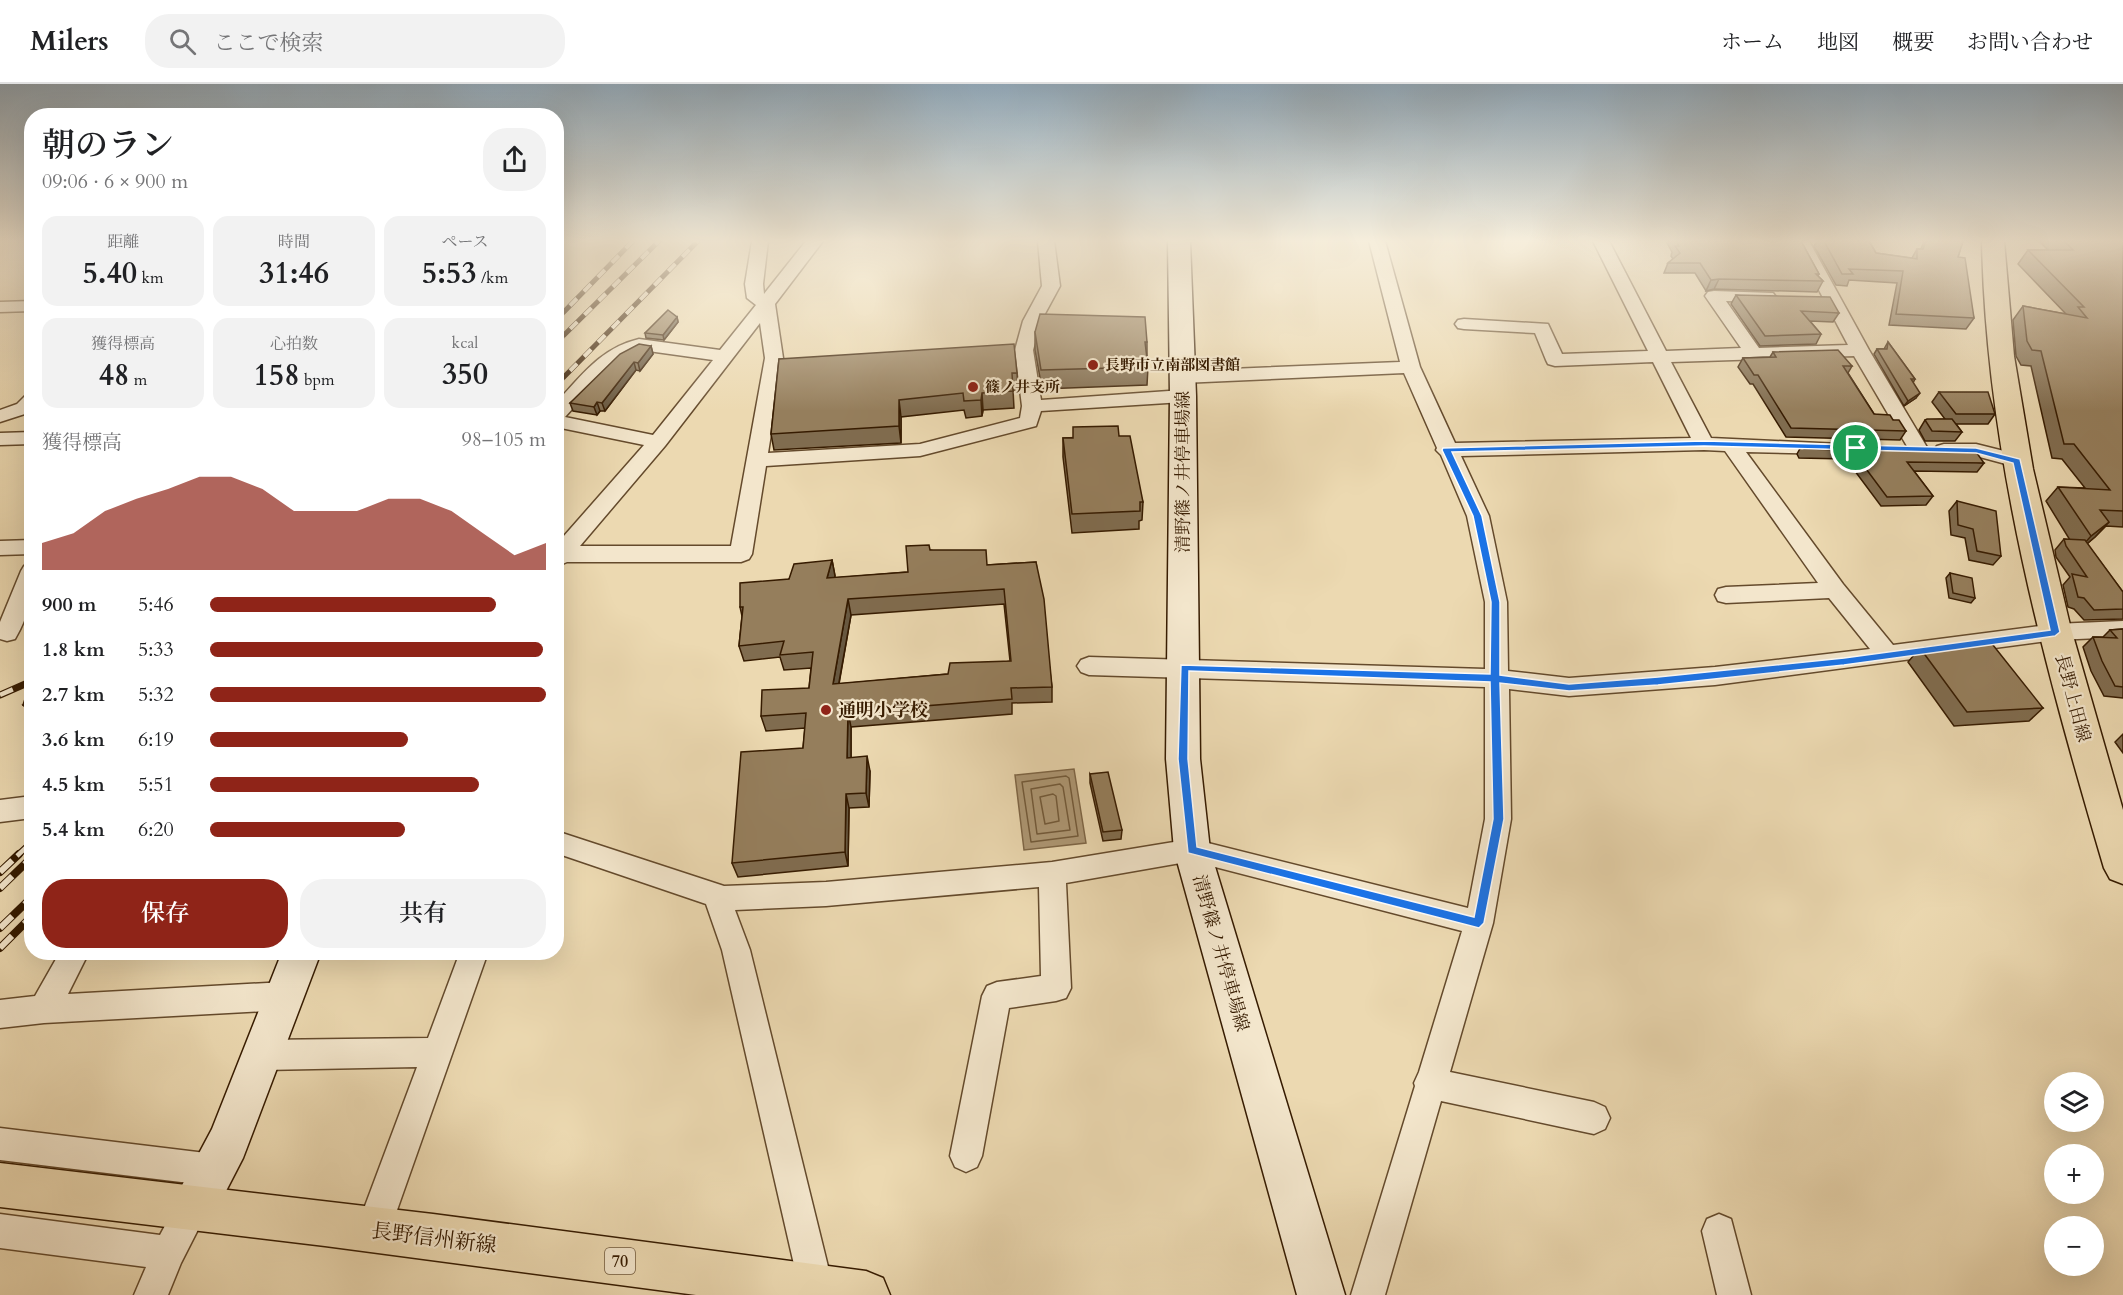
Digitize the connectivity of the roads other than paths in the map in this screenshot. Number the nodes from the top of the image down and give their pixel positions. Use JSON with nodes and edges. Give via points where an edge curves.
{"nodes":[{"id":1,"x":756,"y":298,"type":"edge"},
{"id":2,"x":771,"y":298,"type":"edge"},
{"id":3,"x":1045,"y":298,"type":"edge"},
{"id":4,"x":1181,"y":298,"type":"edge"},
{"id":5,"x":1392,"y":298,"type":"edge"},
{"id":6,"x":1630,"y":298,"type":"edge"},
{"id":7,"x":1715,"y":298,"type":"edge"},
{"id":8,"x":1809,"y":298,"type":"edge"},
{"id":9,"x":1832,"y":298,"type":"joint"},
{"id":10,"x":1995,"y":298,"type":"edge"},
{"id":11,"x":766,"y":304,"type":"junction"},
{"id":12,"x":24,"y":306,"type":"edge"},
{"id":13,"x":0,"y":307,"type":"edge"},
{"id":14,"x":1464,"y":324,"type":"dead end"},
{"id":15,"x":1860,"y":350,"type":"junction"},
{"id":16,"x":1754,"y":354,"type":"junction"},
{"id":17,"x":725,"y":356,"type":"junction"},
{"id":18,"x":1660,"y":356,"type":"junction"},
{"id":19,"x":1411,"y":367,"type":"junction"},
{"id":20,"x":1183,"y":386,"type":"junction"},
{"id":21,"x":1032,"y":406,"type":"junction"},
{"id":22,"x":564,"y":407,"type":"edge"},
{"id":23,"x":24,"y":408,"type":"edge"},
{"id":24,"x":0,"y":417,"type":"edge"},
{"id":25,"x":564,"y":423,"type":"edge"},
{"id":26,"x":24,"y":438,"type":"edge"},
{"id":27,"x":0,"y":439,"type":"edge"},
{"id":28,"x":658,"y":442,"type":"junction"},
{"id":29,"x":1704,"y":444,"type":"junction"},
{"id":30,"x":1732,"y":446,"type":"junction"},
{"id":31,"x":1849,"y":448,"type":"edge"},
{"id":32,"x":1895,"y":449,"type":"edge"},
{"id":33,"x":1918,"y":449,"type":"junction"},
{"id":34,"x":1446,"y":450,"type":"junction"},
{"id":35,"x":758,"y":460,"type":"junction"},
{"id":36,"x":2017,"y":461,"type":"junction"},
{"id":37,"x":24,"y":547,"type":"edge"},
{"id":38,"x":0,"y":548,"type":"edge"},
{"id":39,"x":564,"y":551,"type":"edge"},
{"id":40,"x":564,"y":557,"type":"edge"},
{"id":41,"x":24,"y":589,"type":"edge"},
{"id":42,"x":1834,"y":590,"type":"junction"},
{"id":43,"x":1726,"y":595,"type":"dead end"},
{"id":44,"x":24,"y":625,"type":"edge"},
{"id":45,"x":2123,"y":629,"type":"edge"},
{"id":46,"x":2055,"y":632,"type":"junction"},
{"id":47,"x":4,"y":635,"type":"edge"},
{"id":48,"x":1888,"y":655,"type":"junction"},
{"id":49,"x":1089,"y":666,"type":"dead end"},
{"id":50,"x":1184,"y":668,"type":"junction"},
{"id":51,"x":1495,"y":678,"type":"junction"},
{"id":52,"x":24,"y":808,"type":"edge"},
{"id":53,"x":0,"y":811,"type":"edge"},
{"id":54,"x":564,"y":845,"type":"edge"},
{"id":55,"x":1191,"y":850,"type":"junction"},
{"id":56,"x":2123,"y":868,"type":"edge"},
{"id":57,"x":1052,"y":874,"type":"junction"},
{"id":58,"x":716,"y":895,"type":"junction"},
{"id":59,"x":1479,"y":923,"type":"junction"},
{"id":60,"x":71,"y":960,"type":"edge"},
{"id":61,"x":299,"y":960,"type":"edge"},
{"id":62,"x":471,"y":960,"type":"edge"},
{"id":63,"x":285,"y":996,"type":"junction"},
{"id":64,"x":44,"y":1009,"type":"junction"},
{"id":65,"x":0,"y":1014,"type":"edge"},
{"id":66,"x":439,"y":1052,"type":"junction"},
{"id":67,"x":263,"y":1055,"type":"junction"},
{"id":68,"x":1429,"y":1083,"type":"junction"},
{"id":69,"x":1594,"y":1118,"type":"dead end"},
{"id":70,"x":0,"y":1144,"type":"edge"},
{"id":71,"x":966,"y":1156,"type":"dead end"},
{"id":72,"x":0,"y":1185,"type":"edge"},
{"id":73,"x":204,"y":1188,"type":"junction"},
{"id":74,"x":373,"y":1230,"type":"junction"},
{"id":75,"x":0,"y":1231,"type":"edge"},
{"id":76,"x":1719,"y":1232,"type":"dead end"},
{"id":77,"x":168,"y":1253,"type":"junction"},
{"id":78,"x":702,"y":1283,"type":"edge"},
{"id":79,"x":818,"y":1292,"type":"edge"},
{"id":80,"x":151,"y":1295,"type":"edge"},
{"id":81,"x":866,"y":1295,"type":"edge"},
{"id":82,"x":1321,"y":1295,"type":"edge"},
{"id":83,"x":1368,"y":1295,"type":"edge"},
{"id":84,"x":1734,"y":1295,"type":"edge"}],
"edges":[{"from":1,"to":11,"type":"street"},
{"from":2,"to":11,"type":"street"},
{"from":3,"to":21,"type":"street","via":[[1032,321],[1024,350]]},
{"from":4,"to":20,"type":"main road","name":"清野篠ノ井停車場線"},
{"from":5,"to":19,"type":"street"},
{"from":6,"to":18,"type":"street"},
{"from":7,"to":16,"type":"street"},
{"from":8,"to":9,"type":"street"},
{"from":9,"to":15,"type":"street"},
{"from":10,"to":36,"type":"main road","name":"長野上田線"},
{"from":11,"to":17,"type":"street"},
{"from":11,"to":35,"type":"street","via":[[774,358]]},
{"from":12,"to":13,"type":"street"},
{"from":14,"to":18,"type":"street","via":[[1542,328],[1555,360]]},
{"from":15,"to":16,"type":"street"},
{"from":15,"to":33,"type":"street"},
{"from":16,"to":18,"type":"street"},
{"from":17,"to":22,"type":"street","via":[[639,344],[606,360]]},
{"from":17,"to":28,"type":"street"},
{"from":18,"to":29,"type":"street"},
{"from":19,"to":20,"type":"street"},
{"from":19,"to":34,"type":"street"},
{"from":20,"to":21,"type":"street"},
{"from":20,"to":50,"type":"main road","name":"清野篠ノ井停車場線"},
{"from":21,"to":35,"type":"street","via":[[1029,422],[920,450]]},
{"from":23,"to":24,"type":"street"},
{"from":25,"to":28,"type":"street"},
{"from":26,"to":27,"type":"street"},
{"from":28,"to":39,"type":"street"},
{"from":29,"to":30,"type":"street"},
{"from":29,"to":34,"type":"street"},
{"from":30,"to":31,"type":"street"},
{"from":30,"to":42,"type":"street"},
{"from":32,"to":33,"type":"street"},
{"from":33,"to":36,"type":"street","via":[[1976,450]]},
{"from":34,"to":51,"type":"street","via":[[1478,516],[1496,602]]},
{"from":35,"to":40,"type":"street","via":[[741,555]]},
{"from":36,"to":46,"type":"main road","name":"長野上田線"},
{"from":37,"to":38,"type":"street"},
{"from":41,"to":47,"type":"street"},
{"from":42,"to":43,"type":"street"},
{"from":42,"to":48,"type":"street"},
{"from":44,"to":47,"type":"street"},
{"from":45,"to":46,"type":"street"},
{"from":46,"to":48,"type":"street"},
{"from":46,"to":56,"type":"main road","name":"長野上田線"},
{"from":48,"to":51,"type":"street","via":[[1704,677],[1569,687]]},
{"from":49,"to":50,"type":"street"},
{"from":50,"to":51,"type":"street"},
{"from":50,"to":55,"type":"main road","name":"清野篠ノ井停車場線","via":[[1183,759]]},
{"from":51,"to":59,"type":"street","via":[[1498,819]]},
{"from":52,"to":53,"type":"street"},
{"from":54,"to":58,"type":"street"},
{"from":55,"to":57,"type":"street"},
{"from":55,"to":59,"type":"street"},
{"from":55,"to":82,"type":"main road","name":"清野篠ノ井停車場線"},
{"from":57,"to":58,"type":"street","via":[[825,894],[723,898]]},
{"from":57,"to":71,"type":"street","via":[[1056,988],[997,996]]},
{"from":58,"to":79,"type":"street","via":[[739,961]]},
{"from":59,"to":68,"type":"street"},
{"from":60,"to":64,"type":"street"},
{"from":61,"to":63,"type":"main road"},
{"from":62,"to":66,"type":"street"},
{"from":63,"to":64,"type":"street"},
{"from":63,"to":67,"type":"main road"},
{"from":64,"to":65,"type":"street"},
{"from":66,"to":67,"type":"street"},
{"from":66,"to":74,"type":"street"},
{"from":67,"to":73,"type":"main road","via":[[228,1143]]},
{"from":68,"to":69,"type":"street"},
{"from":68,"to":83,"type":"street"},
{"from":70,"to":73,"type":"street"},
{"from":72,"to":73,"type":"main road","name":"長野信州新線","number":"70"},
{"from":73,"to":74,"type":"main road","name":"長野信州新線","number":"70"},
{"from":73,"to":77,"type":"street"},
{"from":74,"to":78,"type":"main road","name":"長野信州新線","number":"70"},
{"from":75,"to":77,"type":"street"},
{"from":76,"to":84,"type":"street"},
{"from":77,"to":80,"type":"street"},
{"from":78,"to":79,"type":"main road","name":"長野信州新線","number":"70"},
{"from":79,"to":81,"type":"main road","name":"長野信州新線","number":"70"}]}
